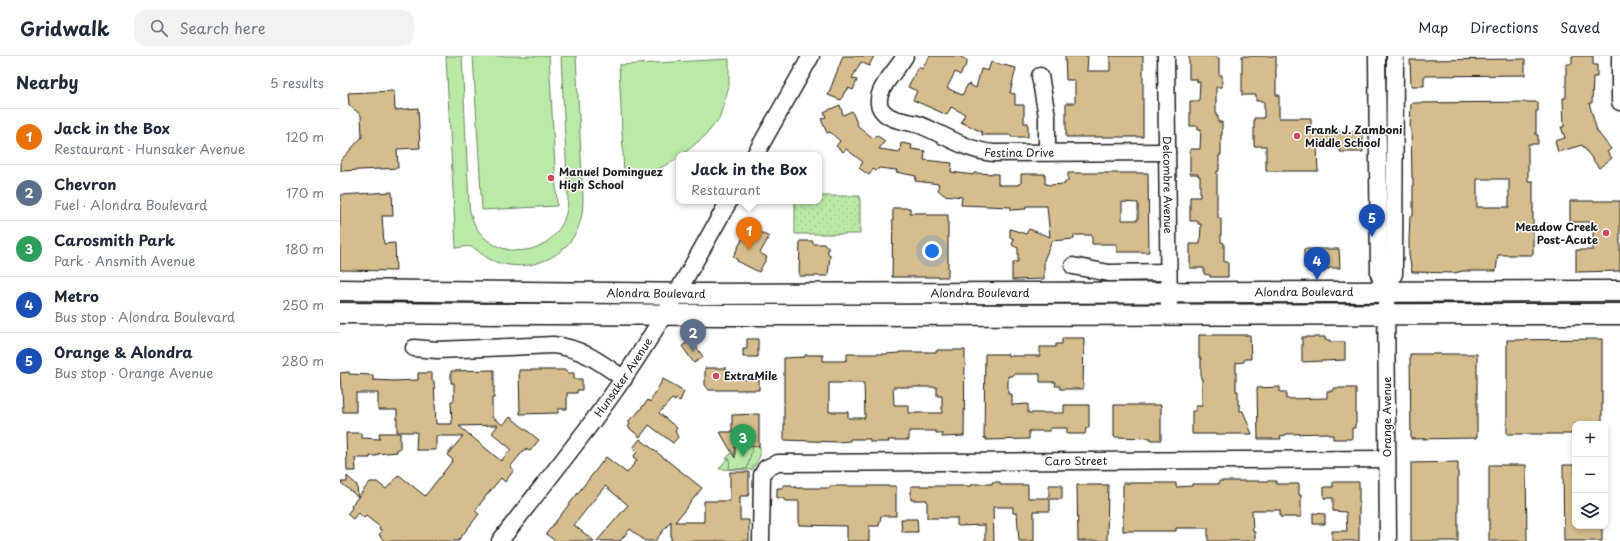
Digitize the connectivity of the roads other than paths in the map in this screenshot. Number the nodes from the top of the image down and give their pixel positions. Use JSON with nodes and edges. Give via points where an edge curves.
{"nodes":[{"id":1,"x":812,"y":56,"type":"edge"},
{"id":2,"x":905,"y":56,"type":"edge"},
{"id":3,"x":1166,"y":56,"type":"edge"},
{"id":4,"x":1377,"y":56,"type":"edge"},
{"id":5,"x":1395,"y":56,"type":"edge"},
{"id":6,"x":1620,"y":56,"type":"edge"},
{"id":7,"x":1040,"y":76,"type":"dead end"},
{"id":8,"x":1620,"y":102,"type":"edge"},
{"id":9,"x":757,"y":152,"type":"edge"},
{"id":10,"x":1047,"y":152,"type":"junction"},
{"id":11,"x":1167,"y":152,"type":"junction"},
{"id":12,"x":727,"y":204,"type":"edge"},
{"id":13,"x":1073,"y":266,"type":"dead end"},
{"id":14,"x":1168,"y":272,"type":"junction"},
{"id":15,"x":340,"y":290,"type":"edge"},
{"id":16,"x":1620,"y":291,"type":"edge"},
{"id":17,"x":1386,"y":292,"type":"junction"},
{"id":18,"x":1168,"y":293,"type":"junction"},
{"id":19,"x":676,"y":294,"type":"junction"},
{"id":20,"x":878,"y":294,"type":"junction"},
{"id":21,"x":340,"y":313,"type":"edge"},
{"id":22,"x":664,"y":314,"type":"junction"},
{"id":23,"x":1620,"y":314,"type":"edge"},
{"id":24,"x":878,"y":315,"type":"junction"},
{"id":25,"x":1168,"y":315,"type":"junction"},
{"id":26,"x":1387,"y":315,"type":"junction"},
{"id":27,"x":414,"y":348,"type":"dead end"},
{"id":28,"x":624,"y":379,"type":"junction"},
{"id":29,"x":1387,"y":459,"type":"junction"},
{"id":30,"x":500,"y":541,"type":"edge"},
{"id":31,"x":761,"y":541,"type":"edge"},
{"id":32,"x":1388,"y":541,"type":"edge"}],
"edges":[{"from":1,"to":9,"type":"street"},
{"from":2,"to":10,"type":"street","name":"Festina Drive","via":[[880,92],[879,104],[889,117],[919,124],[975,150],[994,153]]},
{"from":3,"to":11,"type":"street","name":"Delcombre Avenue"},
{"from":4,"to":17,"type":"street","name":"Orange Avenue","via":[[1378,274]]},
{"from":5,"to":17,"type":"street","name":"Orange Avenue","via":[[1394,274]]},
{"from":6,"to":8,"type":"street"},
{"from":7,"to":10,"type":"street","via":[[1047,116]]},
{"from":10,"to":11,"type":"street","name":"Festina Drive"},
{"from":11,"to":14,"type":"street","name":"Delcombre Avenue"},
{"from":12,"to":19,"type":"street","name":"Hunsaker Avenue"},
{"from":13,"to":14,"type":"street","via":[[1108,273]]},
{"from":14,"to":18,"type":"street","name":"Delcombre Avenue"},
{"from":15,"to":19,"type":"main road","name":"Alondra Boulevard"},
{"from":16,"to":17,"type":"main road","name":"Alondra Boulevard"},
{"from":17,"to":18,"type":"main road","name":"Alondra Boulevard"},
{"from":17,"to":26,"type":"street","name":"Orange Avenue"},
{"from":18,"to":20,"type":"main road","name":"Alondra Boulevard"},
{"from":18,"to":25,"type":"street","name":"Delcombre Avenue"},
{"from":19,"to":20,"type":"main road","name":"Alondra Boulevard"},
{"from":19,"to":22,"type":"street","name":"Hunsaker Avenue"},
{"from":20,"to":24,"type":"main road"},
{"from":21,"to":22,"type":"main road","name":"Alondra Boulevard"},
{"from":22,"to":24,"type":"main road","name":"Alondra Boulevard"},
{"from":22,"to":28,"type":"street","name":"Hunsaker Avenue"},
{"from":23,"to":26,"type":"main road","name":"Alondra Boulevard"},
{"from":24,"to":25,"type":"main road","name":"Alondra Boulevard"},
{"from":25,"to":26,"type":"main road","name":"Alondra Boulevard"},
{"from":26,"to":29,"type":"street","name":"Orange Avenue"},
{"from":27,"to":28,"type":"street","via":[[437,350],[552,345],[567,347],[581,351]]},
{"from":28,"to":30,"type":"street","name":"Hunsaker Avenue"},
{"from":29,"to":31,"type":"street","name":"Caro Street","via":[[782,462],[773,464],[763,471]]},
{"from":29,"to":32,"type":"street","name":"Orange Avenue"}]}
